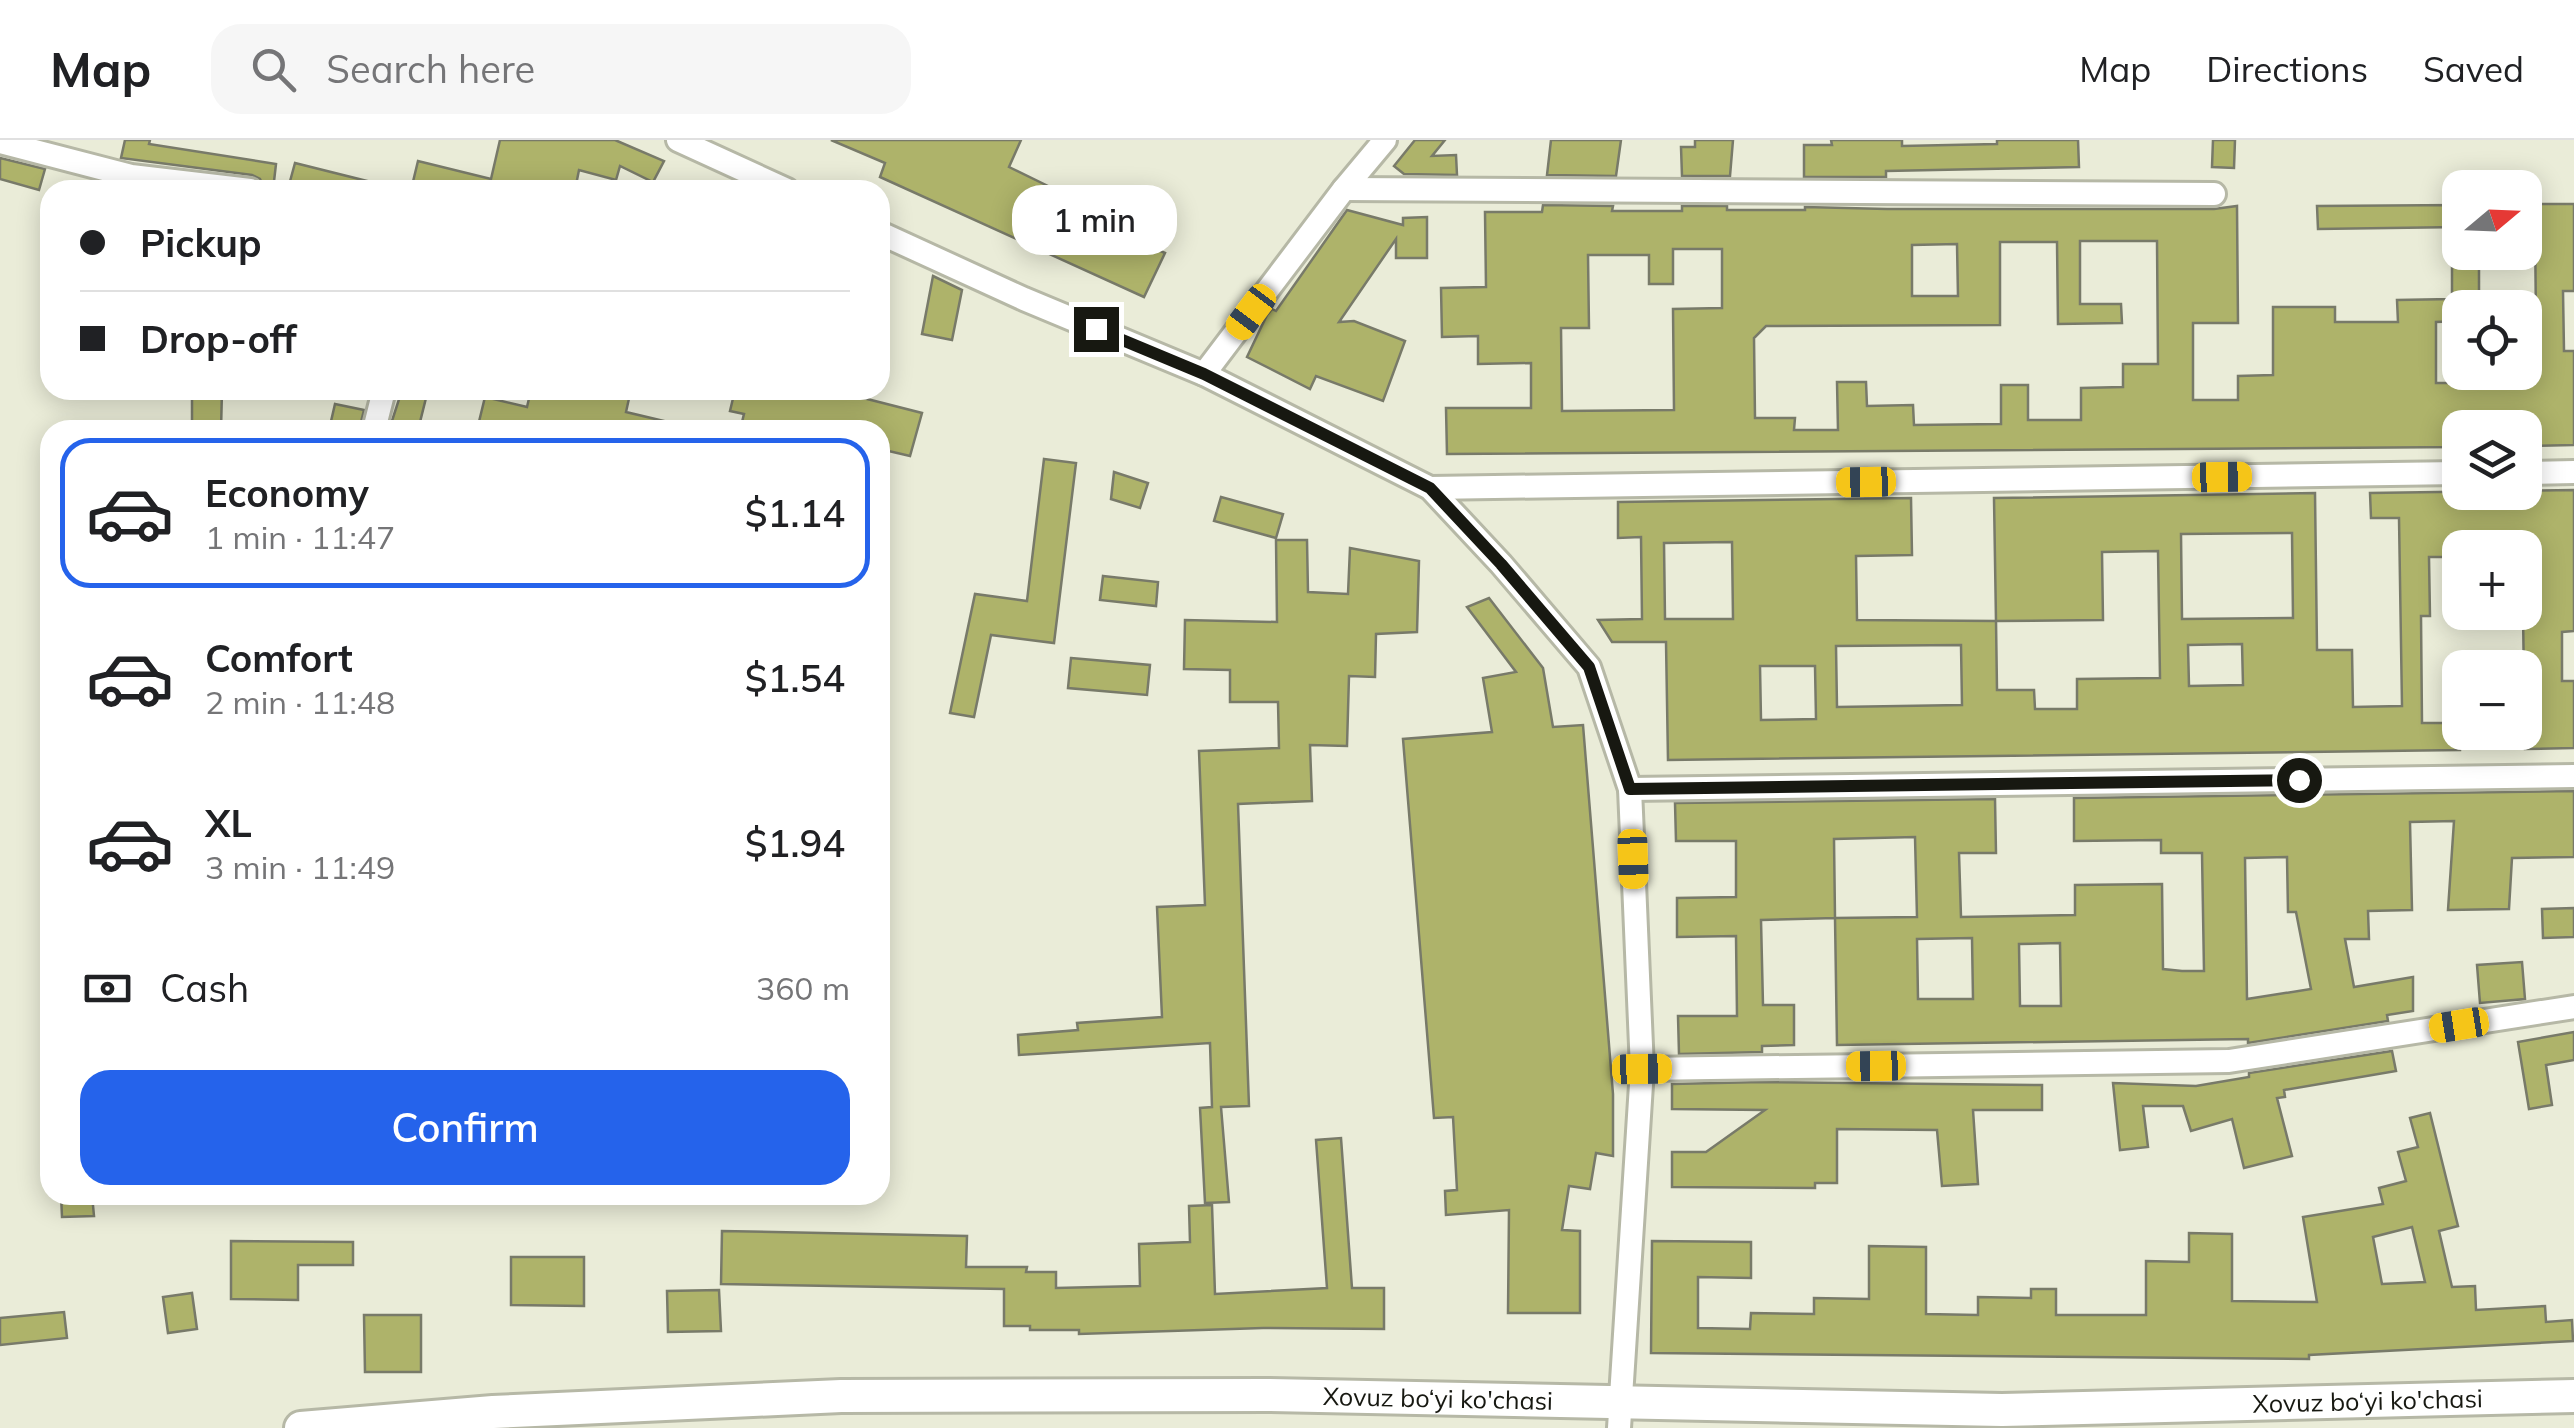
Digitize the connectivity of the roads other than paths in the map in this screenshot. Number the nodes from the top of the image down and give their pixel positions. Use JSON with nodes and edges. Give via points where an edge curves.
{"nodes":[{"id":1,"x":678,"y":140,"type":"edge"},
{"id":2,"x":1385,"y":140,"type":"edge"},
{"id":3,"x":0,"y":142,"type":"edge"},
{"id":4,"x":165,"y":180,"type":"edge"},
{"id":5,"x":765,"y":180,"type":"edge"},
{"id":6,"x":1344,"y":189,"type":"junction"},
{"id":7,"x":2214,"y":194,"type":"dead end"},
{"id":8,"x":890,"y":238,"type":"edge"},
{"id":9,"x":1204,"y":374,"type":"junction"},
{"id":10,"x":2542,"y":472,"type":"edge"},
{"id":11,"x":2574,"y":472,"type":"edge"},
{"id":12,"x":2442,"y":474,"type":"edge"},
{"id":13,"x":1430,"y":488,"type":"junction"},
{"id":14,"x":2574,"y":776,"type":"edge"},
{"id":15,"x":1630,"y":789,"type":"junction"},
{"id":16,"x":2574,"y":1008,"type":"edge"},
{"id":17,"x":1642,"y":1069,"type":"junction"},
{"id":18,"x":2574,"y":1396,"type":"edge"},
{"id":19,"x":1619,"y":1414,"type":"edge"},
{"id":20,"x":2001,"y":1419,"type":"edge"},
{"id":21,"x":493,"y":1420,"type":"edge"},
{"id":22,"x":302,"y":1428,"type":"edge"}],
"edges":[{"from":1,"to":5,"type":"street"},
{"from":2,"to":6,"type":"street"},
{"from":3,"to":4,"type":"street"},
{"from":6,"to":7,"type":"street"},
{"from":6,"to":9,"type":"street"},
{"from":8,"to":9,"type":"street"},
{"from":9,"to":13,"type":"street"},
{"from":10,"to":11,"type":"street"},
{"from":12,"to":13,"type":"street"},
{"from":13,"to":15,"type":"street","via":[[1589,667]]},
{"from":14,"to":15,"type":"street"},
{"from":15,"to":17,"type":"street"},
{"from":16,"to":17,"type":"street","via":[[2229,1061]]},
{"from":17,"to":19,"type":"street"},
{"from":18,"to":20,"type":"main road","name":"Xovuz bo‘yi ko'chasi"},
{"from":19,"to":20,"type":"main road","name":"Xovuz bo‘yi ko'chasi"},
{"from":19,"to":21,"type":"main road","name":"Xovuz bo‘yi ko'chasi","via":[[1269,1395],[841,1396]]},
{"from":21,"to":22,"type":"main road","name":"Xovuz bo‘yi ko'chasi"}]}
